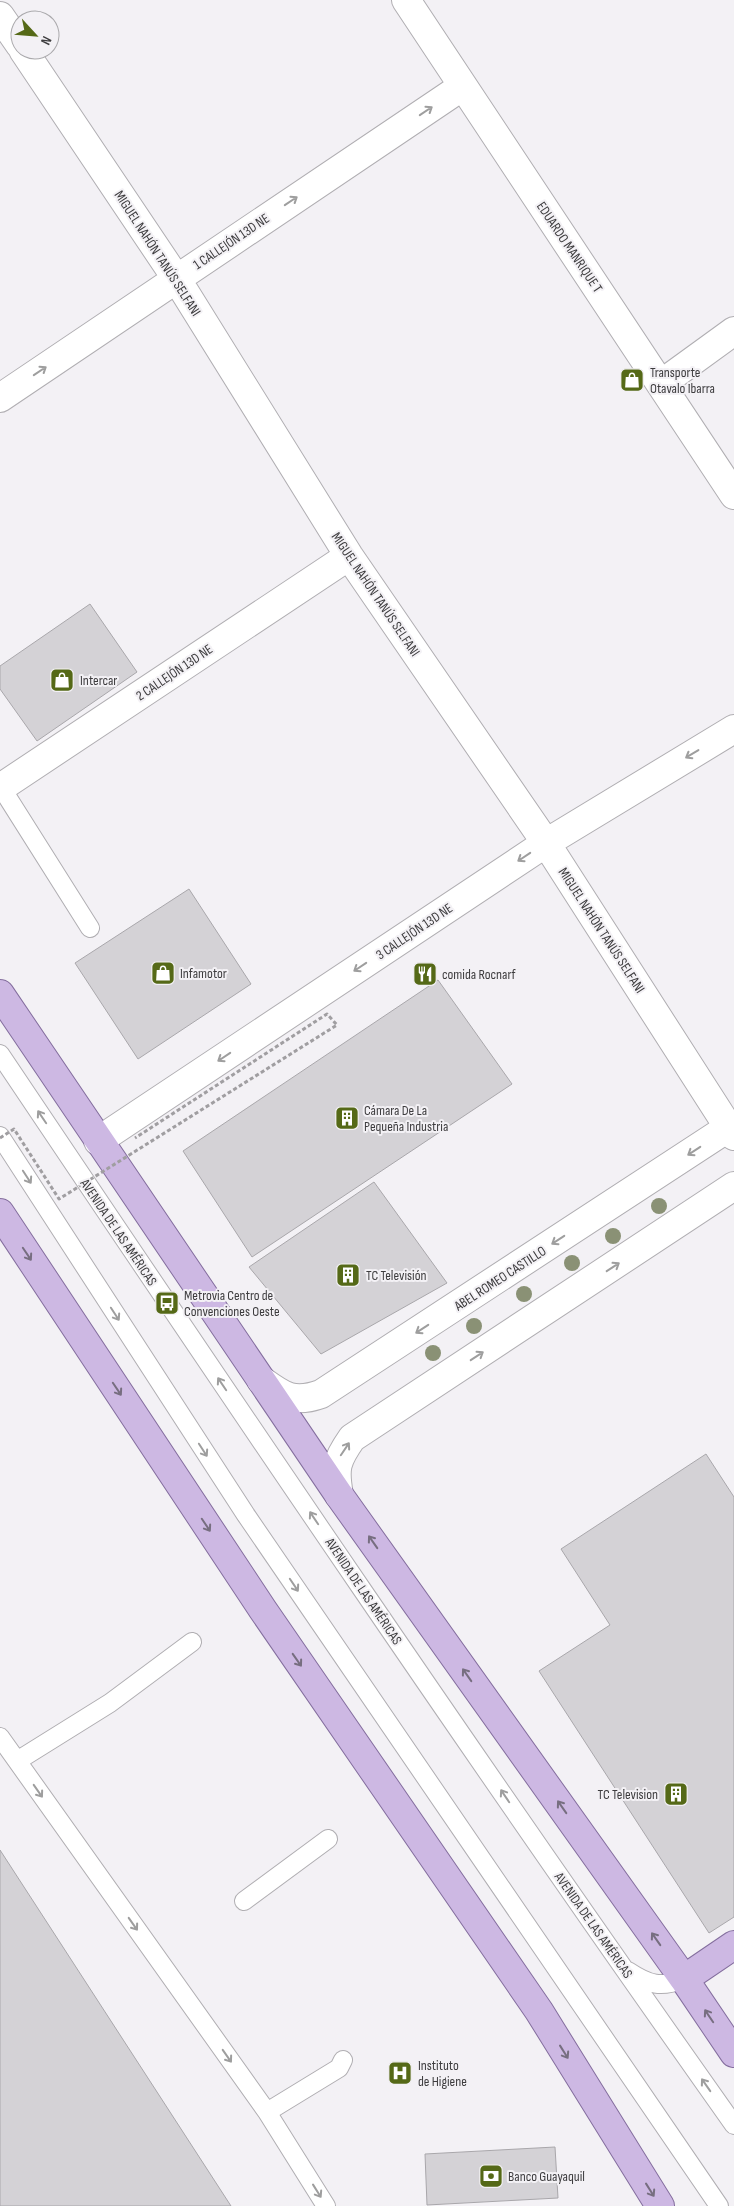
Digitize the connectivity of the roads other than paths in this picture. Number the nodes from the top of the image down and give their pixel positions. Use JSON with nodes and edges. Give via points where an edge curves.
{"nodes":[{"id":1,"x":406,"y":0,"type":"edge"},
{"id":2,"x":0,"y":16,"type":"edge"},
{"id":3,"x":10,"y":31,"type":"edge"},
{"id":4,"x":30,"y":60,"type":"edge"},
{"id":5,"x":463,"y":86,"type":"junction"},
{"id":6,"x":176,"y":278,"type":"junction"},
{"id":7,"x":734,"y":331,"type":"edge"},
{"id":8,"x":661,"y":384,"type":"junction"},
{"id":9,"x":0,"y":398,"type":"edge"},
{"id":10,"x":734,"y":495,"type":"edge"},
{"id":11,"x":349,"y":556,"type":"junction"},
{"id":12,"x":734,"y":729,"type":"edge"},
{"id":13,"x":0,"y":787,"type":"edge"},
{"id":14,"x":546,"y":842,"type":"junction"},
{"id":15,"x":90,"y":928,"type":"dead end"},
{"id":16,"x":0,"y":994,"type":"edge"},
{"id":17,"x":0,"y":1054,"type":"edge"},
{"id":18,"x":732,"y":1129,"type":"edge"},
{"id":19,"x":0,"y":1138,"type":"edge"},
{"id":20,"x":98,"y":1141,"type":"junction"},
{"id":21,"x":734,"y":1186,"type":"edge"},
{"id":22,"x":0,"y":1213,"type":"edge"},
{"id":23,"x":261,"y":1380,"type":"junction"},
{"id":24,"x":339,"y":1495,"type":"junction"},
{"id":25,"x":192,"y":1642,"type":"dead end"},
{"id":26,"x":0,"y":1737,"type":"edge"},
{"id":27,"x":17,"y":1760,"type":"junction"},
{"id":28,"x":328,"y":1839,"type":"dead end"},
{"id":29,"x":244,"y":1901,"type":"dead end"},
{"id":30,"x":734,"y":1945,"type":"edge"},
{"id":31,"x":622,"y":1966,"type":"junction"},
{"id":32,"x":684,"y":1979,"type":"junction"},
{"id":33,"x":734,"y":2053,"type":"edge"},
{"id":34,"x":343,"y":2060,"type":"dead end"},
{"id":35,"x":267,"y":2112,"type":"junction"},
{"id":36,"x":734,"y":2125,"type":"edge"},
{"id":37,"x":326,"y":2206,"type":"edge"},
{"id":38,"x":660,"y":2206,"type":"edge"},
{"id":39,"x":719,"y":2206,"type":"edge"}],
"edges":[{"from":1,"to":5,"type":"street","name":"EDUARDO MANRIQUE T"},
{"from":2,"to":3,"type":"street"},
{"from":4,"to":6,"type":"street","name":"MIGUEL NAHÓN TANÚS SELFANI"},
{"from":6,"to":5,"type":"street","name":"1 CALLEJÓN 13D NE","one_way":true},
{"from":5,"to":8,"type":"street","name":"EDUARDO MANRIQUE T"},
{"from":9,"to":6,"type":"street","name":"1 CALLEJÓN 13D NE","one_way":true},
{"from":6,"to":11,"type":"street","name":"MIGUEL NAHÓN TANÚS SELFANI"},
{"from":7,"to":8,"type":"street"},
{"from":8,"to":10,"type":"street","name":"EDUARDO MANRIQUE T"},
{"from":11,"to":13,"type":"street","name":"2 CALLEJÓN 13D NE"},
{"from":11,"to":14,"type":"street","name":"MIGUEL NAHÓN TANÚS SELFANI"},
{"from":12,"to":14,"type":"street","name":"3 CALLEJÓN 13D NE","one_way":true},
{"from":13,"to":15,"type":"lane"},
{"from":14,"to":18,"type":"street","name":"MIGUEL NAHÓN TANÚS SELFANI"},
{"from":14,"to":20,"type":"street","name":"3 CALLEJÓN 13D NE","one_way":true},
{"from":16,"to":20,"type":"main road"},
{"from":31,"to":17,"type":"lane","name":"AVENIDA DE LAS AMÉRICAS","one_way":true,"via":[[166,1303]]},
{"from":18,"to":23,"type":"street","name":"ABEL ROMEO CASTILLO","one_way":true,"via":[[321,1394],[308,1399],[293,1399]]},
{"from":19,"to":39,"type":"lane","one_way":true,"via":[[246,1515]]},
{"from":20,"to":23,"type":"main road"},
{"from":24,"to":21,"type":"street","one_way":true,"via":[[335,1476],[337,1462],[352,1438]]},
{"from":22,"to":38,"type":"main road","one_way":true,"via":[[263,1610],[539,2011]]},
{"from":23,"to":24,"type":"main road"},
{"from":32,"to":24,"type":"main road","one_way":true},
{"from":25,"to":27,"type":"lane","via":[[110,1703]]},
{"from":26,"to":27,"type":"lane"},
{"from":27,"to":35,"type":"lane","one_way":true},
{"from":28,"to":29,"type":"lane"},
{"from":30,"to":32,"type":"main road"},
{"from":31,"to":32,"type":"lane","via":[[642,1980],[656,1984]]},
{"from":36,"to":31,"type":"lane","name":"AVENIDA DE LAS AMÉRICAS","one_way":true},
{"from":33,"to":32,"type":"main road","one_way":true},
{"from":34,"to":35,"type":"lane","via":[[339,2068]]},
{"from":35,"to":37,"type":"lane","one_way":true}]}
